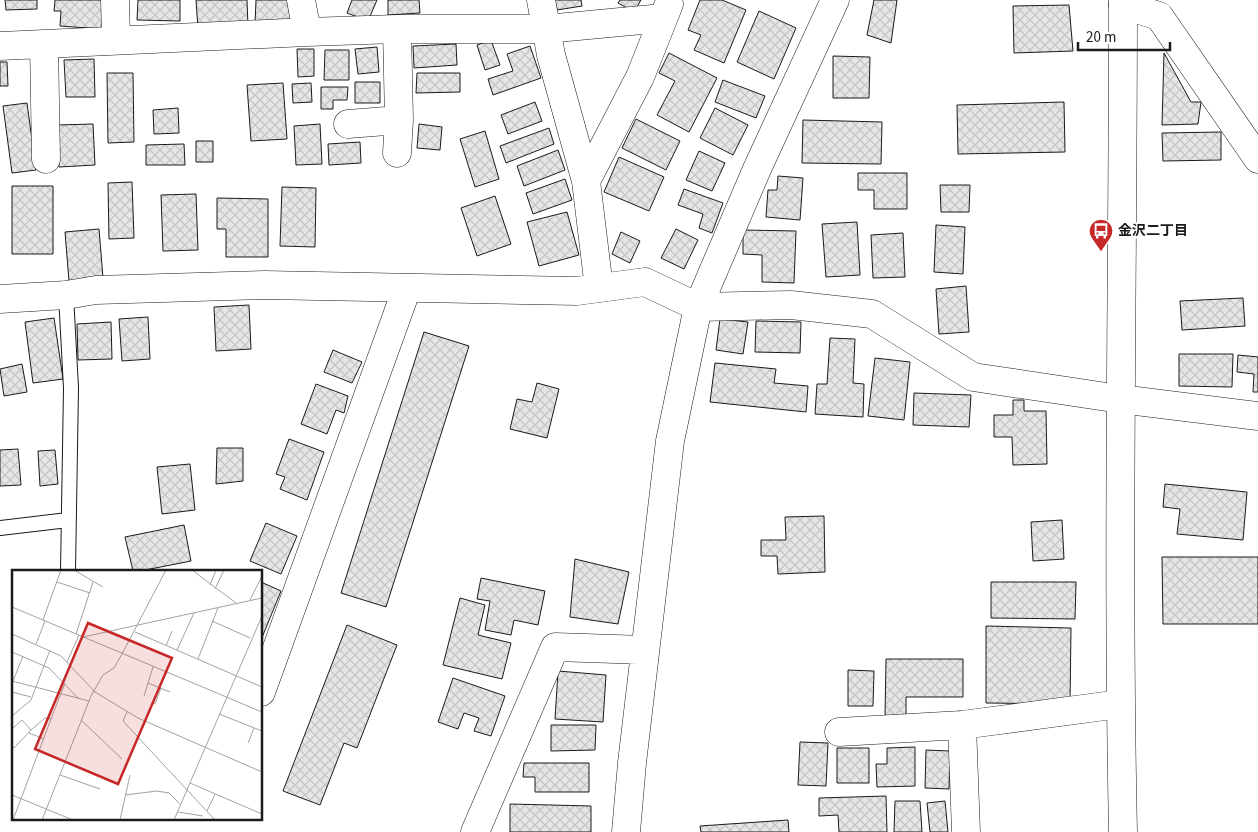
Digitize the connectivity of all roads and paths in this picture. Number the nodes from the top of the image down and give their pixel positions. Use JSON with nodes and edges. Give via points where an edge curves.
{"nodes":[{"id":1,"x":115,"y":0,"type":"edge"},
{"id":2,"x":300,"y":0,"type":"edge"},
{"id":3,"x":541,"y":0,"type":"edge"},
{"id":4,"x":835,"y":0,"type":"edge"},
{"id":5,"x":1123,"y":2,"type":"edge"},
{"id":6,"x":667,"y":9,"type":"edge"},
{"id":7,"x":397,"y":29,"type":"junction"},
{"id":8,"x":546,"y":29,"type":"junction"},
{"id":9,"x":307,"y":32,"type":"junction"},
{"id":10,"x":116,"y":40,"type":"junction"},
{"id":11,"x":44,"y":44,"type":"junction"},
{"id":12,"x":0,"y":46,"type":"edge"},
{"id":13,"x":399,"y":120,"type":"junction"},
{"id":14,"x":348,"y":124,"type":"dead end"},
{"id":15,"x":396,"y":153,"type":"dead end"},
{"id":16,"x":46,"y":159,"type":"dead end"},
{"id":17,"x":1258,"y":159,"type":"edge"},
{"id":18,"x":586,"y":181,"type":"junction"},
{"id":19,"x":407,"y":288,"type":"junction"},
{"id":20,"x":599,"y":288,"type":"junction"},
{"id":21,"x":66,"y":295,"type":"junction"},
{"id":22,"x":0,"y":299,"type":"edge"},
{"id":23,"x":698,"y":307,"type":"junction"},
{"id":24,"x":1120,"y":399,"type":"junction"},
{"id":25,"x":1258,"y":416,"type":"edge"},
{"id":26,"x":68,"y":520,"type":"junction"},
{"id":27,"x":0,"y":528,"type":"edge"},
{"id":28,"x":68,"y":570,"type":"edge"},
{"id":29,"x":645,"y":650,"type":"junction"},
{"id":30,"x":262,"y":689,"type":"edge"},
{"id":31,"x":1120,"y":704,"type":"junction"},
{"id":32,"x":962,"y":725,"type":"junction"},
{"id":33,"x":839,"y":732,"type":"dead end"},
{"id":34,"x":475,"y":832,"type":"edge"},
{"id":35,"x":626,"y":832,"type":"edge"},
{"id":36,"x":966,"y":832,"type":"edge"},
{"id":37,"x":1123,"y":832,"type":"edge"}],
"edges":[{"from":1,"to":10,"type":"street"},
{"from":2,"to":9,"type":"street"},
{"from":3,"to":8,"type":"street"},
{"from":4,"to":23,"type":"street"},
{"from":5,"to":17,"type":"street","via":[[1159,16]]},
{"from":5,"to":24,"type":"street"},
{"from":6,"to":8,"type":"street"},
{"from":6,"to":18,"type":"street","via":[[640,77]]},
{"from":7,"to":8,"type":"street"},
{"from":7,"to":9,"type":"street"},
{"from":7,"to":13,"type":"street"},
{"from":8,"to":18,"type":"street"},
{"from":9,"to":10,"type":"street"},
{"from":10,"to":11,"type":"street"},
{"from":11,"to":12,"type":"street"},
{"from":11,"to":16,"type":"street"},
{"from":13,"to":14,"type":"street"},
{"from":13,"to":15,"type":"street"},
{"from":18,"to":20,"type":"street"},
{"from":19,"to":20,"type":"street","via":[[577,291]]},
{"from":19,"to":21,"type":"street","via":[[264,285],[96,290]]},
{"from":19,"to":30,"type":"street"},
{"from":20,"to":23,"type":"street","via":[[645,282]]},
{"from":21,"to":22,"type":"street"},
{"from":21,"to":26,"type":"lane","via":[[71,388]]},
{"from":23,"to":24,"type":"street","via":[[790,305],[872,314],[973,377]]},
{"from":23,"to":29,"type":"street","via":[[670,441]]},
{"from":24,"to":25,"type":"street"},
{"from":24,"to":31,"type":"street"},
{"from":26,"to":27,"type":"lane"},
{"from":26,"to":28,"type":"lane"},
{"from":29,"to":34,"type":"street","via":[[555,648]]},
{"from":29,"to":35,"type":"street"},
{"from":31,"to":32,"type":"street"},
{"from":31,"to":37,"type":"street"},
{"from":32,"to":33,"type":"street"},
{"from":32,"to":36,"type":"street"}]}
